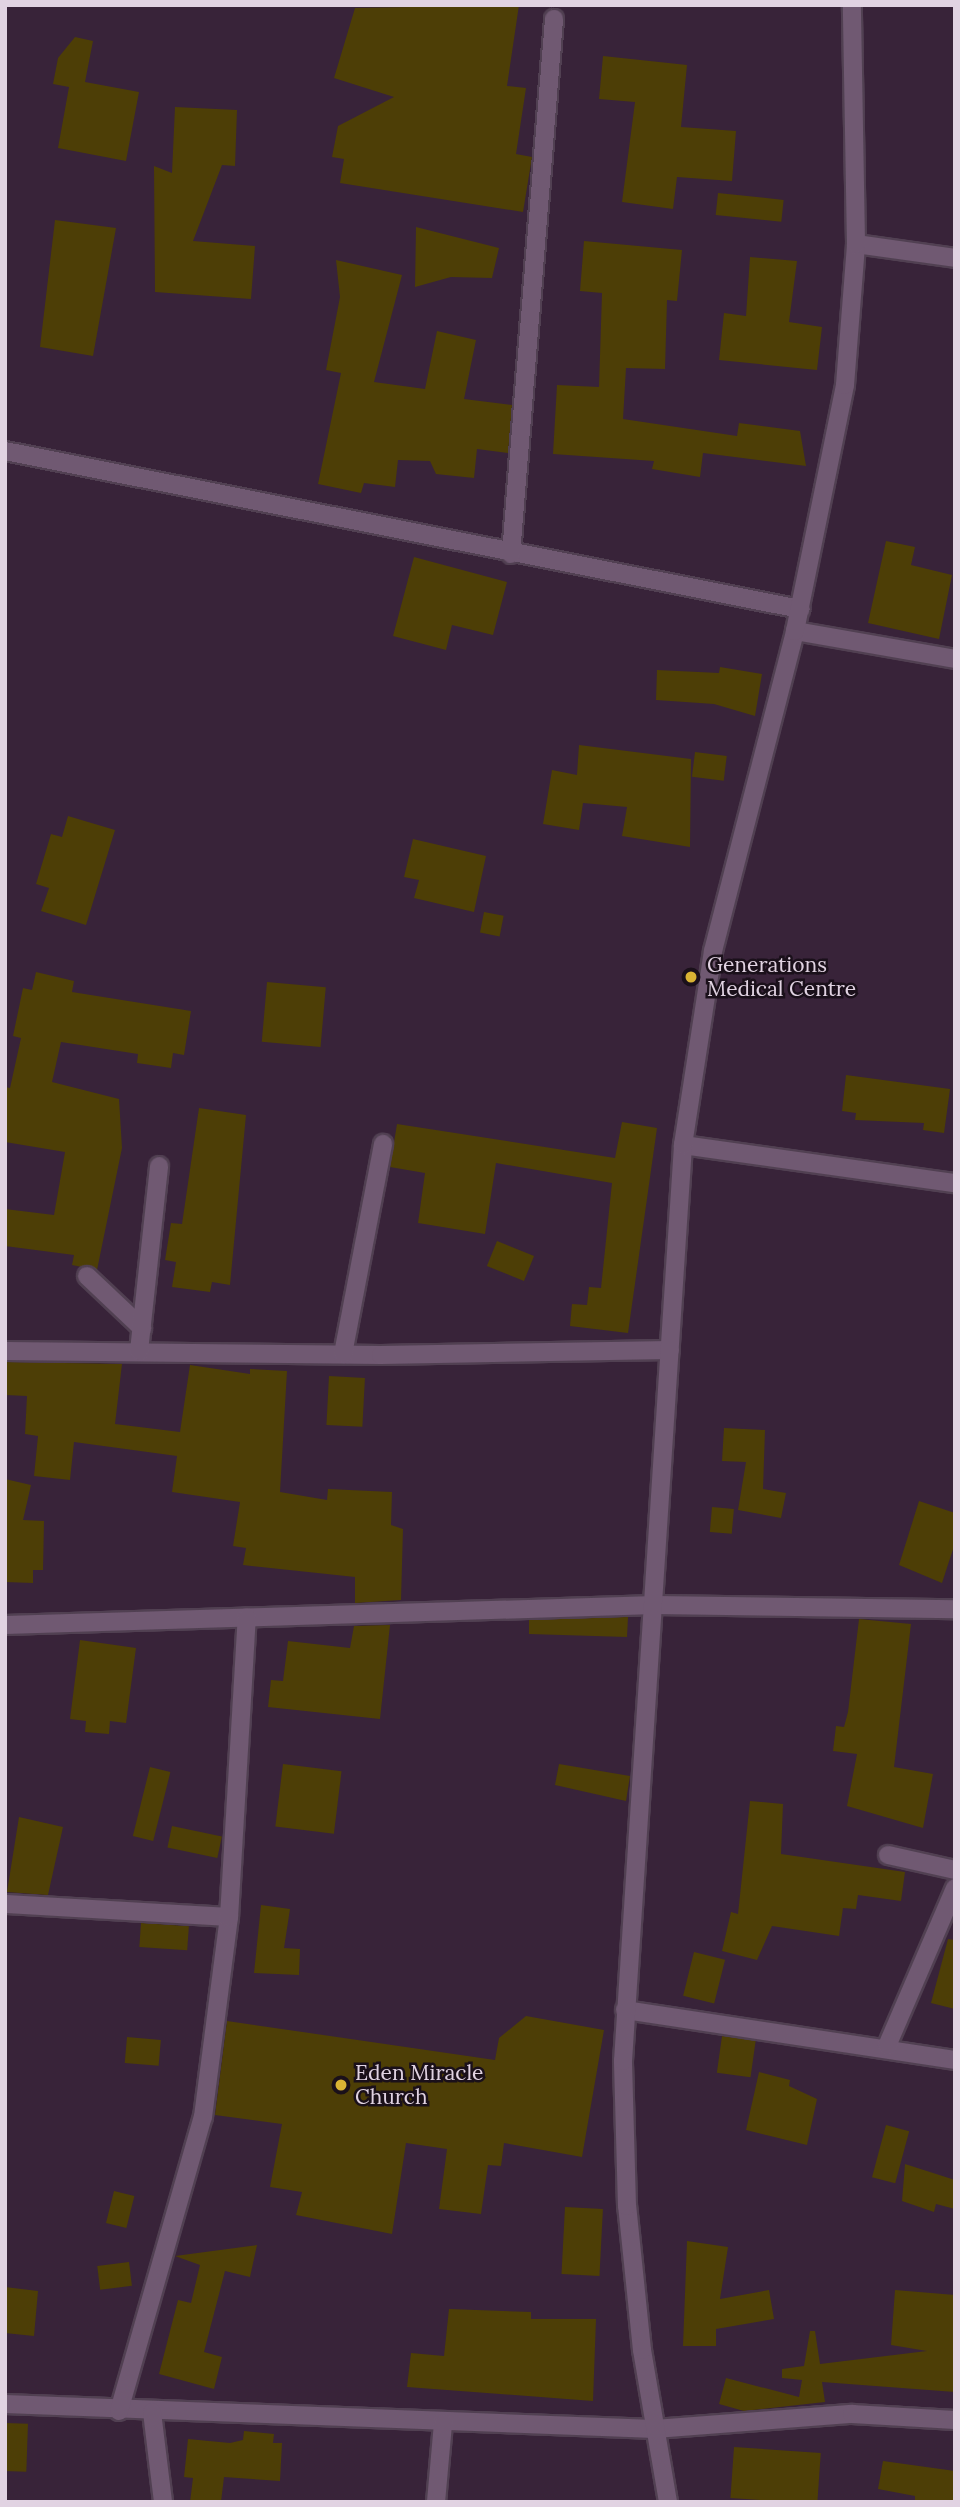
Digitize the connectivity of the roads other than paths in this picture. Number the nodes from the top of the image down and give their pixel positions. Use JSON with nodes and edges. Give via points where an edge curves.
{"nodes":[{"id":1,"x":852,"y":5,"type":"edge"},
{"id":2,"x":554,"y":19,"type":"dead end"},
{"id":3,"x":856,"y":244,"type":"junction"},
{"id":4,"x":955,"y":258,"type":"edge"},
{"id":5,"x":5,"y":451,"type":"edge"},
{"id":6,"x":511,"y":554,"type":"junction"},
{"id":7,"x":800,"y":609,"type":"junction"},
{"id":8,"x":795,"y":631,"type":"junction"},
{"id":9,"x":955,"y":659,"type":"edge"},
{"id":10,"x":383,"y":1144,"type":"dead end"},
{"id":11,"x":683,"y":1145,"type":"junction"},
{"id":12,"x":159,"y":1166,"type":"dead end"},
{"id":13,"x":955,"y":1184,"type":"edge"},
{"id":14,"x":87,"y":1276,"type":"dead end"},
{"id":15,"x":142,"y":1328,"type":"junction"},
{"id":16,"x":670,"y":1349,"type":"junction"},
{"id":17,"x":5,"y":1351,"type":"edge"},
{"id":18,"x":139,"y":1351,"type":"junction"},
{"id":19,"x":342,"y":1354,"type":"junction"},
{"id":20,"x":654,"y":1605,"type":"junction"},
{"id":21,"x":955,"y":1609,"type":"edge"},
{"id":22,"x":247,"y":1618,"type":"junction"},
{"id":23,"x":5,"y":1625,"type":"edge"},
{"id":24,"x":888,"y":1855,"type":"dead end"},
{"id":25,"x":955,"y":1870,"type":"edge"},
{"id":26,"x":955,"y":1888,"type":"edge"},
{"id":27,"x":5,"y":1904,"type":"edge"},
{"id":28,"x":229,"y":1917,"type":"junction"},
{"id":29,"x":625,"y":2010,"type":"junction"},
{"id":30,"x":887,"y":2046,"type":"junction"},
{"id":31,"x":955,"y":2060,"type":"edge"},
{"id":32,"x":5,"y":2404,"type":"edge"},
{"id":33,"x":119,"y":2411,"type":"junction"},
{"id":34,"x":152,"y":2412,"type":"junction"},
{"id":35,"x":955,"y":2420,"type":"edge"},
{"id":36,"x":443,"y":2423,"type":"junction"},
{"id":37,"x":655,"y":2429,"type":"junction"},
{"id":38,"x":163,"y":2502,"type":"edge"},
{"id":39,"x":436,"y":2502,"type":"edge"},
{"id":40,"x":668,"y":2502,"type":"edge"}],
"edges":[{"from":1,"to":3,"type":"street"},
{"from":2,"to":6,"type":"street"},
{"from":3,"to":4,"type":"street"},
{"from":3,"to":7,"type":"street","via":[[845,385]]},
{"from":5,"to":6,"type":"street"},
{"from":6,"to":7,"type":"street"},
{"from":7,"to":8,"type":"street"},
{"from":8,"to":9,"type":"street"},
{"from":8,"to":11,"type":"street","via":[[713,951]]},
{"from":10,"to":19,"type":"street"},
{"from":11,"to":13,"type":"street"},
{"from":11,"to":16,"type":"street"},
{"from":12,"to":15,"type":"street"},
{"from":14,"to":15,"type":"street"},
{"from":15,"to":18,"type":"street"},
{"from":16,"to":19,"type":"street"},
{"from":16,"to":20,"type":"street"},
{"from":17,"to":18,"type":"street"},
{"from":18,"to":19,"type":"street"},
{"from":20,"to":21,"type":"street"},
{"from":20,"to":22,"type":"street"},
{"from":20,"to":29,"type":"street"},
{"from":22,"to":23,"type":"street"},
{"from":22,"to":28,"type":"street"},
{"from":24,"to":25,"type":"street"},
{"from":26,"to":30,"type":"street"},
{"from":27,"to":28,"type":"street"},
{"from":28,"to":33,"type":"street","via":[[203,2116]]},
{"from":29,"to":30,"type":"street"},
{"from":29,"to":37,"type":"street","via":[[627,2206]]},
{"from":30,"to":31,"type":"street"},
{"from":32,"to":33,"type":"street"},
{"from":33,"to":34,"type":"street"},
{"from":34,"to":36,"type":"street"},
{"from":34,"to":38,"type":"street"},
{"from":35,"to":37,"type":"street","via":[[852,2414]]},
{"from":36,"to":37,"type":"street"},
{"from":36,"to":39,"type":"street"},
{"from":37,"to":40,"type":"street"}]}
